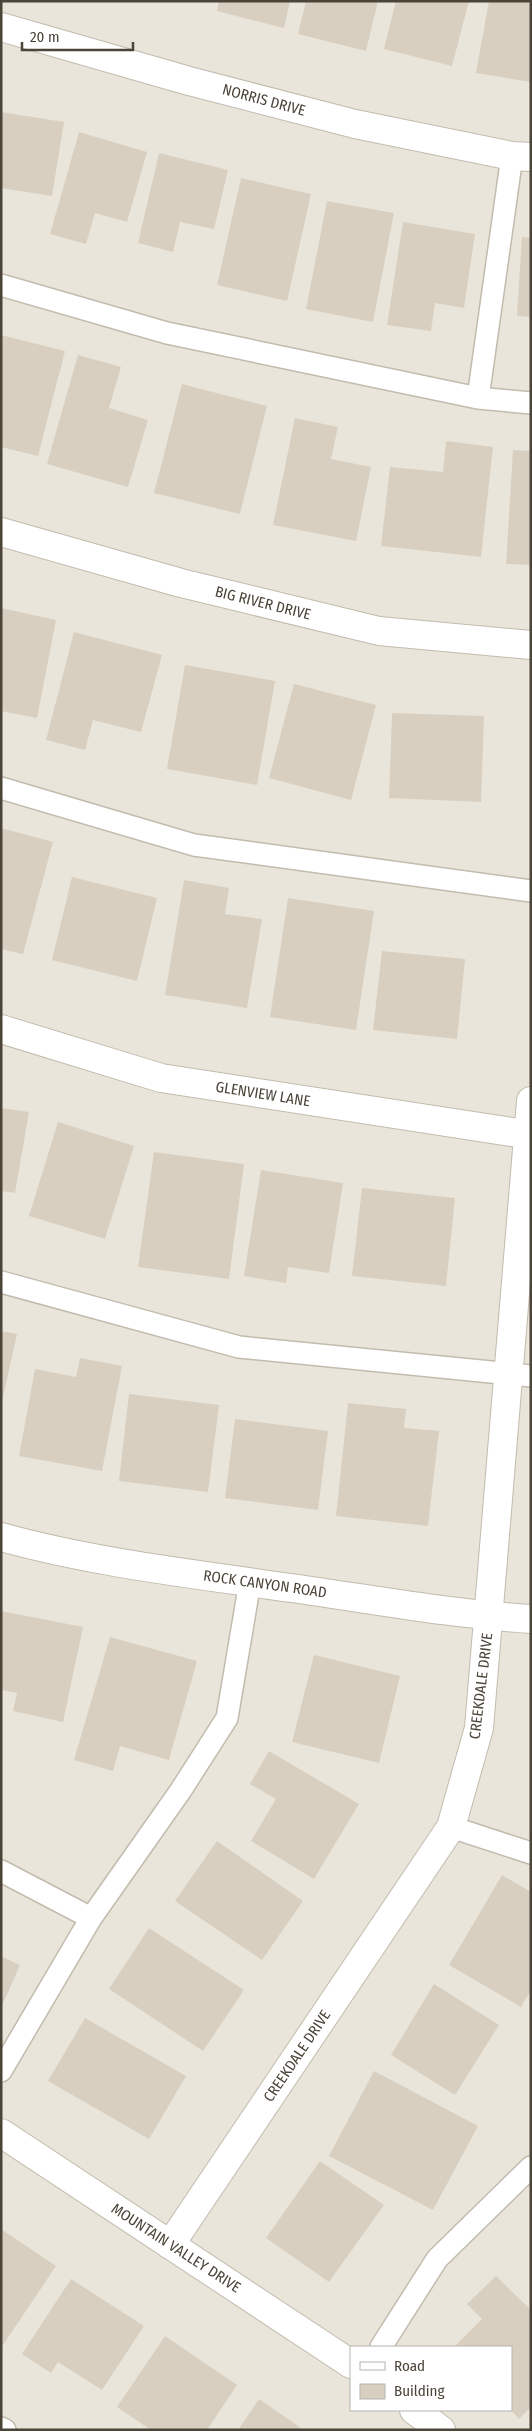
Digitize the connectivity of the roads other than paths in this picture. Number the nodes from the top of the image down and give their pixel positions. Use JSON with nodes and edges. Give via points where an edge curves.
{"nodes":[{"id":1,"x":1,"y":27,"type":"edge"},
{"id":2,"x":521,"y":156,"type":"edge"},
{"id":3,"x":1,"y":286,"type":"edge"},
{"id":4,"x":478,"y":398,"type":"junction"},
{"id":5,"x":531,"y":403,"type":"edge"},
{"id":6,"x":1,"y":532,"type":"edge"},
{"id":7,"x":531,"y":645,"type":"edge"},
{"id":8,"x":1,"y":788,"type":"edge"},
{"id":9,"x":531,"y":891,"type":"edge"},
{"id":10,"x":1,"y":1030,"type":"edge"},
{"id":11,"x":531,"y":1101,"type":"edge"},
{"id":12,"x":529,"y":1135,"type":"edge"},
{"id":13,"x":1,"y":1282,"type":"edge"},
{"id":14,"x":519,"y":1376,"type":"edge"},
{"id":15,"x":1,"y":1537,"type":"edge"},
{"id":16,"x":250,"y":1582,"type":"junction"},
{"id":17,"x":489,"y":1616,"type":"junction"},
{"id":18,"x":531,"y":1619,"type":"edge"},
{"id":19,"x":451,"y":1827,"type":"junction"},
{"id":20,"x":531,"y":1853,"type":"edge"},
{"id":21,"x":1,"y":1871,"type":"edge"},
{"id":22,"x":91,"y":1918,"type":"junction"},
{"id":23,"x":1,"y":2071,"type":"edge"},
{"id":24,"x":1,"y":2133,"type":"edge"},
{"id":25,"x":531,"y":2167,"type":"edge"},
{"id":26,"x":170,"y":2245,"type":"junction"},
{"id":27,"x":382,"y":2346,"type":"edge"},
{"id":28,"x":350,"y":2363,"type":"edge"},
{"id":29,"x":415,"y":2411,"type":"edge"},
{"id":30,"x":1,"y":2428,"type":"edge"},
{"id":31,"x":5,"y":2430,"type":"edge"},
{"id":32,"x":442,"y":2430,"type":"edge"}],
"edges":[{"from":1,"to":2,"type":"street","name":"NORRIS DRIVE","via":[[355,124]]},
{"from":2,"to":4,"type":"lane"},
{"from":3,"to":4,"type":"lane","via":[[167,334]]},
{"from":4,"to":5,"type":"lane"},
{"from":6,"to":7,"type":"street","name":"BIG RIVER DRIVE","via":[[181,583],[379,631]]},
{"from":8,"to":9,"type":"lane","via":[[194,845]]},
{"from":10,"to":12,"type":"street","name":"GLENVIEW LANE","via":[[161,1078]]},
{"from":11,"to":12,"type":"street","name":"CREEKDALE DRIVE"},
{"from":12,"to":14,"type":"street","name":"CREEKDALE DRIVE"},
{"from":13,"to":14,"type":"lane","via":[[239,1347]]},
{"from":14,"to":17,"type":"street","name":"CREEKDALE DRIVE"},
{"from":15,"to":16,"type":"street","name":"ROCK CANYON ROAD","via":[[50,1550]]},
{"from":16,"to":17,"type":"street","name":"ROCK CANYON ROAD"},
{"from":16,"to":22,"type":"lane","via":[[227,1718]]},
{"from":17,"to":18,"type":"street","name":"ROCK CANYON ROAD"},
{"from":17,"to":19,"type":"street","name":"CREEKDALE DRIVE","via":[[479,1728]]},
{"from":19,"to":20,"type":"lane"},
{"from":19,"to":26,"type":"street","name":"CREEKDALE DRIVE"},
{"from":21,"to":22,"type":"lane"},
{"from":22,"to":23,"type":"lane"},
{"from":24,"to":26,"type":"street","name":"MOUNTAIN VALLEY DRIVE"},
{"from":25,"to":27,"type":"lane","via":[[437,2259]]},
{"from":26,"to":28,"type":"street","name":"MOUNTAIN VALLEY DRIVE"},
{"from":29,"to":32,"type":"street"},
{"from":30,"to":31,"type":"lane"}]}
